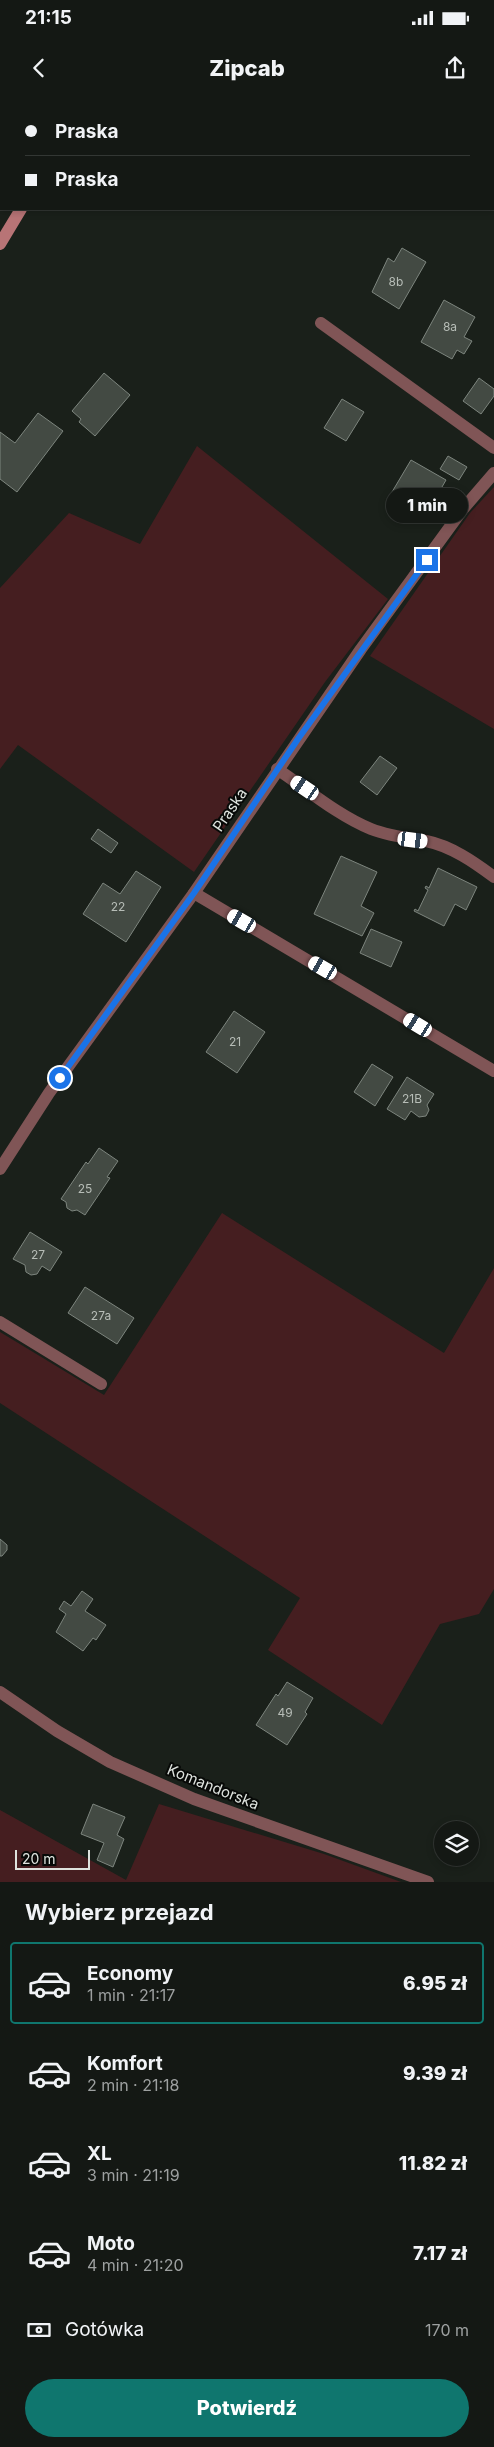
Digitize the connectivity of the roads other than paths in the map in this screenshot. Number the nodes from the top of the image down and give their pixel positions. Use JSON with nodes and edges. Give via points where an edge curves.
{"nodes":[{"id":1,"x":20,"y":210,"type":"edge"},
{"id":2,"x":0,"y":244,"type":"edge"},
{"id":3,"x":321,"y":323,"type":"dead end"},
{"id":4,"x":494,"y":448,"type":"edge"},
{"id":5,"x":494,"y":473,"type":"edge"},
{"id":6,"x":277,"y":769,"type":"junction"},
{"id":7,"x":494,"y":876,"type":"edge"},
{"id":8,"x":194,"y":893,"type":"junction"},
{"id":9,"x":494,"y":1071,"type":"edge"},
{"id":10,"x":0,"y":1169,"type":"edge"},
{"id":11,"x":0,"y":1322,"type":"edge"},
{"id":12,"x":101,"y":1384,"type":"dead end"},
{"id":13,"x":0,"y":1692,"type":"edge"},
{"id":14,"x":428,"y":1882,"type":"edge"}],
"edges":[{"from":1,"to":2,"type":"street"},
{"from":3,"to":4,"type":"street"},
{"from":5,"to":6,"type":"street","name":"Praska","via":[[463,509]]},
{"from":6,"to":7,"type":"street","via":[[370,828],[398,838],[436,844]]},
{"from":6,"to":8,"type":"street","name":"Praska"},
{"from":8,"to":9,"type":"street"},
{"from":8,"to":10,"type":"street","name":"Praska","via":[[49,1093]]},
{"from":11,"to":12,"type":"street"},
{"from":13,"to":14,"type":"street","name":"Komandorska","via":[[110,1762],[194,1799]]}]}
